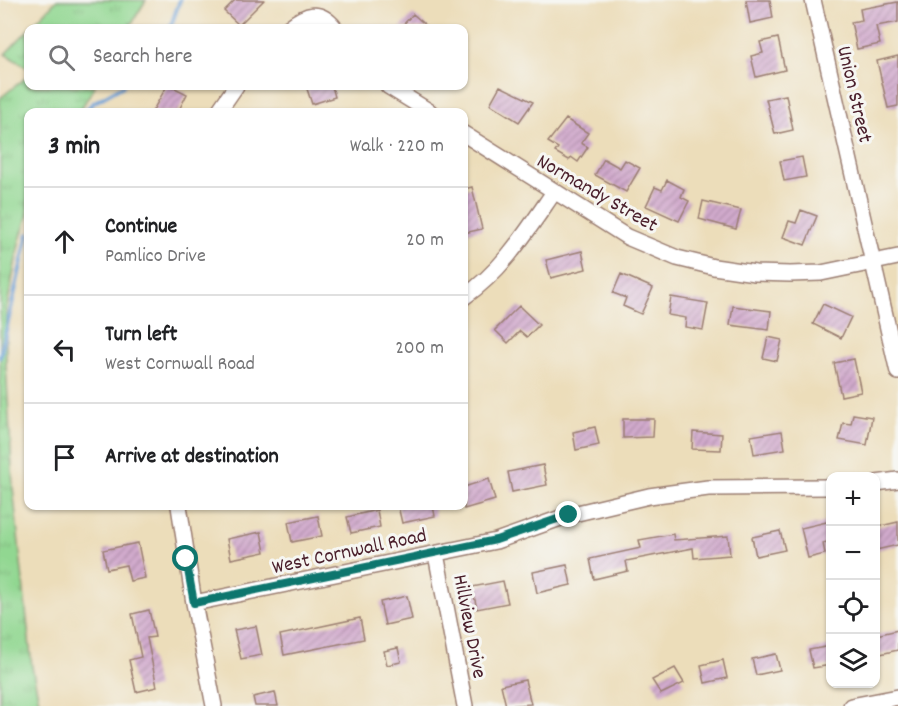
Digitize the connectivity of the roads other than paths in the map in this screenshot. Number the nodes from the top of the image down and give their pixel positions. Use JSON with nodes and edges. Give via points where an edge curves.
{"nodes":[{"id":1,"x":813,"y":0,"type":"edge"},
{"id":2,"x":295,"y":24,"type":"edge"},
{"id":3,"x":332,"y":24,"type":"edge"},
{"id":4,"x":233,"y":90,"type":"edge"},
{"id":5,"x":394,"y":90,"type":"edge"},
{"id":6,"x":221,"y":108,"type":"edge"},
{"id":7,"x":424,"y":108,"type":"edge"},
{"id":8,"x":468,"y":137,"type":"edge"},
{"id":9,"x":554,"y":192,"type":"junction"},
{"id":10,"x":898,"y":257,"type":"edge"},
{"id":11,"x":874,"y":262,"type":"junction"},
{"id":12,"x":468,"y":294,"type":"edge"},
{"id":13,"x":898,"y":372,"type":"edge"},
{"id":14,"x":898,"y":480,"type":"edge"},
{"id":15,"x":880,"y":482,"type":"edge"},
{"id":16,"x":826,"y":486,"type":"edge"},
{"id":17,"x":180,"y":510,"type":"edge"},
{"id":18,"x":436,"y":554,"type":"junction"},
{"id":19,"x":194,"y":603,"type":"junction"},
{"id":20,"x":898,"y":697,"type":"edge"},
{"id":21,"x":214,"y":706,"type":"edge"},
{"id":22,"x":465,"y":706,"type":"edge"},
{"id":23,"x":851,"y":706,"type":"edge"}],
"edges":[{"from":1,"to":11,"type":"street","name":"Union Street"},
{"from":2,"to":3,"type":"street","via":[[310,15],[320,15]]},
{"from":4,"to":6,"type":"street"},
{"from":5,"to":7,"type":"street"},
{"from":8,"to":9,"type":"street","name":"Normandy Street"},
{"from":9,"to":11,"type":"street","name":"Normandy Street","via":[[642,245],[714,267],[790,274],[821,273]]},
{"from":9,"to":12,"type":"street","via":[[499,268]]},
{"from":10,"to":11,"type":"street","name":"Normandy Street"},
{"from":11,"to":13,"type":"street","name":"Union Street"},
{"from":14,"to":15,"type":"street"},
{"from":16,"to":18,"type":"street","name":"West Cornwall Road","via":[[708,488],[649,496]]},
{"from":17,"to":19,"type":"street"},
{"from":18,"to":19,"type":"street","name":"West Cornwall Road"},
{"from":18,"to":22,"type":"street","name":"Hillview Drive"},
{"from":19,"to":21,"type":"street"},
{"from":20,"to":23,"type":"street"}]}
